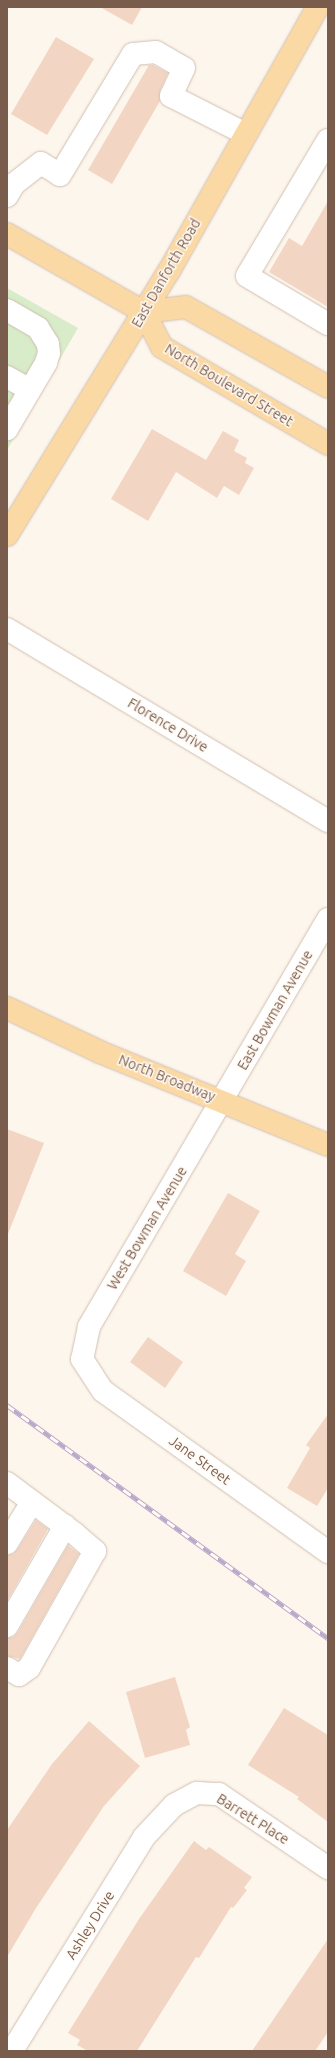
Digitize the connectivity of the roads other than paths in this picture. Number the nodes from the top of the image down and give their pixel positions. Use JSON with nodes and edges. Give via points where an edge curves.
{"nodes":[{"id":1,"x":318,"y":7,"type":"edge"},
{"id":2,"x":246,"y":134,"type":"junction"},
{"id":3,"x":328,"y":140,"type":"edge"},
{"id":4,"x":7,"y":196,"type":"edge"},
{"id":5,"x":7,"y":234,"type":"edge"},
{"id":6,"x":7,"y":310,"type":"edge"},
{"id":7,"x":144,"y":312,"type":"junction"},
{"id":8,"x":328,"y":324,"type":"edge"},
{"id":9,"x":7,"y":376,"type":"edge"},
{"id":10,"x":328,"y":387,"type":"edge"},
{"id":11,"x":30,"y":390,"type":"junction"},
{"id":12,"x":7,"y":428,"type":"edge"},
{"id":13,"x":328,"y":444,"type":"edge"},
{"id":14,"x":7,"y":534,"type":"edge"},
{"id":15,"x":7,"y":629,"type":"edge"},
{"id":16,"x":328,"y":821,"type":"edge"},
{"id":17,"x":328,"y":919,"type":"edge"},
{"id":18,"x":7,"y":1008,"type":"edge"},
{"id":19,"x":222,"y":1100,"type":"junction"},
{"id":20,"x":328,"y":1145,"type":"edge"},
{"id":21,"x":82,"y":1359,"type":"joint"},
{"id":22,"x":7,"y":1483,"type":"edge"},
{"id":23,"x":32,"y":1502,"type":"junction"},
{"id":24,"x":65,"y":1526,"type":"junction"},
{"id":25,"x":7,"y":1543,"type":"edge"},
{"id":26,"x":328,"y":1552,"type":"edge"},
{"id":27,"x":7,"y":1626,"type":"edge"},
{"id":28,"x":7,"y":1668,"type":"edge"},
{"id":29,"x":174,"y":1805,"type":"joint"},
{"id":30,"x":328,"y":1868,"type":"edge"},
{"id":31,"x":12,"y":2051,"type":"edge"}],
"edges":[{"from":1,"to":2,"type":"main road","name":"East Danforth Road"},
{"from":2,"to":4,"type":"street","via":[[171,96],[184,68],[156,52],[133,54],[60,175],[41,163],[14,184]]},
{"from":2,"to":7,"type":"main road","name":"East Danforth Road"},
{"from":3,"to":8,"type":"street","via":[[247,276]]},
{"from":5,"to":7,"type":"main road"},
{"from":6,"to":11,"type":"street","via":[[38,328],[48,344],[46,363]]},
{"from":7,"to":10,"type":"main road","via":[[186,307]]},
{"from":7,"to":13,"type":"main road","name":"North Boulevard Street","via":[[162,347]]},
{"from":7,"to":14,"type":"main road","name":"East Danforth Road"},
{"from":9,"to":11,"type":"street"},
{"from":11,"to":12,"type":"street"},
{"from":15,"to":16,"type":"street","name":"Florence Drive"},
{"from":17,"to":19,"type":"street","name":"East Bowman Avenue"},
{"from":18,"to":19,"type":"main road","name":"North Broadway","via":[[100,1052]]},
{"from":19,"to":20,"type":"main road","name":"North Broadway"},
{"from":19,"to":21,"type":"street","name":"West Bowman Avenue","via":[[89,1328]]},
{"from":21,"to":26,"type":"street","name":"Jane Street","via":[[104,1391]]},
{"from":22,"to":23,"type":"street"},
{"from":23,"to":24,"type":"street"},
{"from":23,"to":25,"type":"street"},
{"from":24,"to":27,"type":"street"},
{"from":24,"to":28,"type":"street","via":[[95,1551],[29,1668],[19,1675]]},
{"from":29,"to":30,"type":"street","name":"Barrett Place","via":[[197,1793],[219,1794]]},
{"from":29,"to":31,"type":"street","name":"Ashley Drive","via":[[144,1837]]}]}
